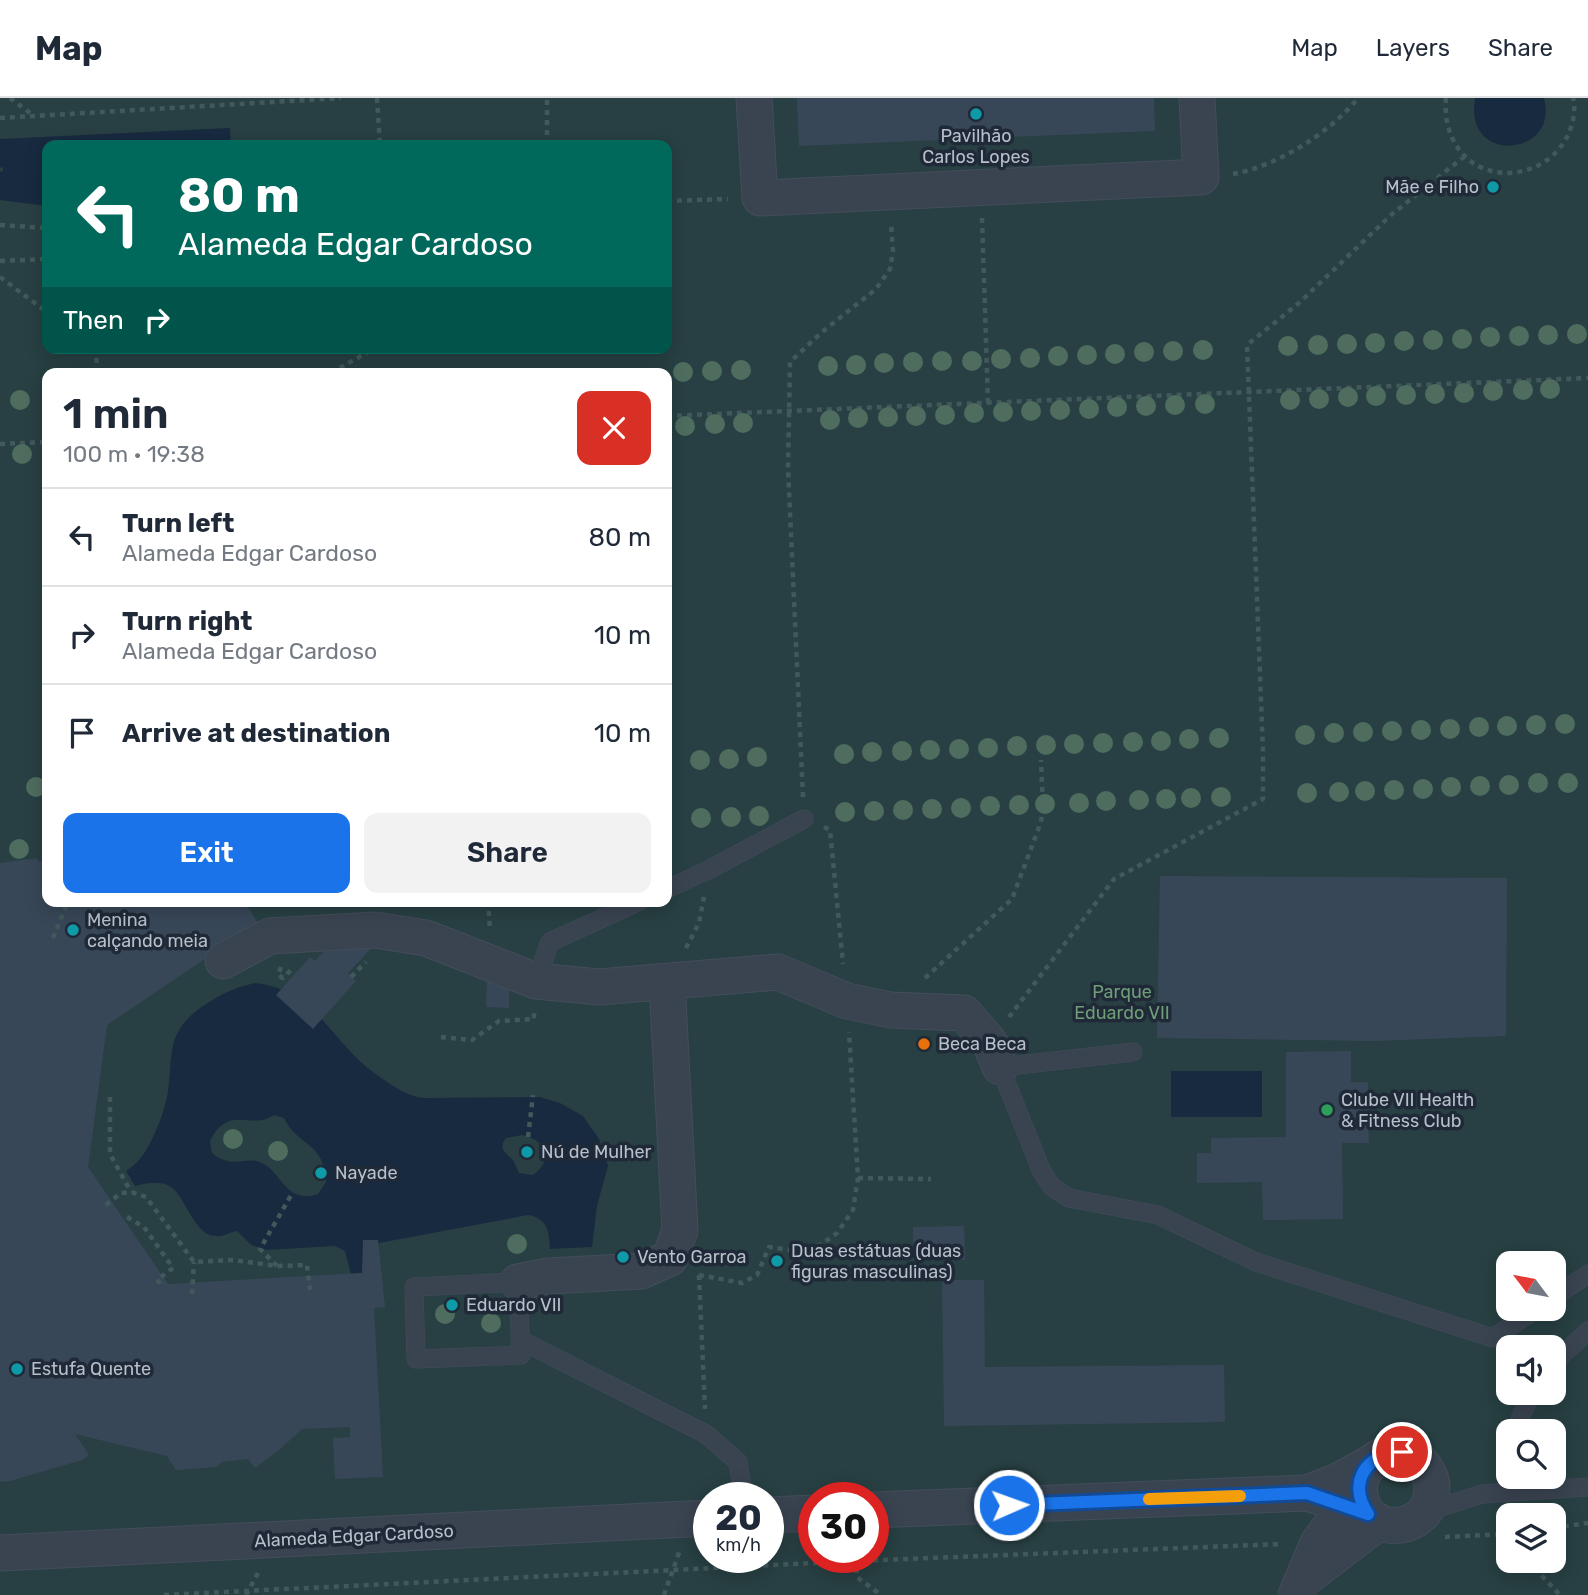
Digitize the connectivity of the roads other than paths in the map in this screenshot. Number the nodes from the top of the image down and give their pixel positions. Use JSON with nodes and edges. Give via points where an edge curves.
{"nodes":[{"id":1,"x":754,"y":98,"type":"edge"},
{"id":2,"x":1197,"y":98,"type":"edge"},
{"id":3,"x":804,"y":818,"type":"road end"},
{"id":4,"x":672,"y":887,"type":"edge"},
{"id":5,"x":627,"y":907,"type":"edge"},
{"id":6,"x":223,"y":961,"type":"dead end"},
{"id":7,"x":536,"y":981,"type":"junction"},
{"id":8,"x":667,"y":982,"type":"junction"},
{"id":9,"x":1133,"y":1052,"type":"dead end"},
{"id":10,"x":995,"y":1055,"type":"junction"},
{"id":11,"x":1588,"y":1274,"type":"edge"},
{"id":12,"x":518,"y":1282,"type":"junction"},
{"id":13,"x":1566,"y":1289,"type":"edge"},
{"id":14,"x":1518,"y":1321,"type":"edge"},
{"id":15,"x":1588,"y":1331,"type":"edge"},
{"id":16,"x":520,"y":1340,"type":"junction"},
{"id":17,"x":1566,"y":1351,"type":"edge"},
{"id":18,"x":741,"y":1482,"type":"edge"},
{"id":19,"x":1588,"y":1487,"type":"edge"},
{"id":20,"x":1307,"y":1493,"type":"junction"},
{"id":21,"x":1364,"y":1498,"type":"junction"},
{"id":22,"x":889,"y":1509,"type":"edge"},
{"id":23,"x":693,"y":1519,"type":"edge"},
{"id":24,"x":1434,"y":1524,"type":"junction"},
{"id":25,"x":0,"y":1553,"type":"edge"},
{"id":26,"x":1300,"y":1587,"type":"edge"}],
"edges":[{"from":1,"to":2,"type":"street","via":[[760,198],[1201,177]]},
{"from":3,"to":4,"type":"lane"},
{"from":5,"to":7,"type":"lane","via":[[550,942]]},
{"from":6,"to":7,"type":"street","via":[[270,936],[375,930],[426,937]]},
{"from":7,"to":8,"type":"street","via":[[598,987]]},
{"from":8,"to":10,"type":"street","via":[[778,972],[847,1001],[891,1010],[964,1013]]},
{"from":8,"to":12,"type":"street","via":[[680,1230],[670,1258],[642,1271]]},
{"from":9,"to":10,"type":"lane"},
{"from":10,"to":14,"type":"lane","via":[[1042,1171],[1052,1187],[1069,1198],[1158,1215],[1256,1262],[1493,1338]]},
{"from":11,"to":13,"type":"lane"},
{"from":12,"to":16,"type":"lane"},
{"from":12,"to":16,"type":"lane","via":[[414,1287],[416,1359],[521,1355]]},
{"from":15,"to":17,"type":"lane"},
{"from":16,"to":18,"type":"lane","via":[[706,1434],[737,1462]]},
{"from":19,"to":24,"type":"lane","via":[[1482,1494]]},
{"from":20,"to":21,"type":"street"},
{"from":20,"to":21,"type":"street","via":[[1338,1481]]},
{"from":20,"to":22,"type":"street"},
{"from":21,"to":24,"type":"street","via":[[1391,1526],[1416,1521]]},
{"from":21,"to":24,"type":"street","via":[[1390,1452],[1402,1452],[1423,1464],[1430,1475]]},
{"from":21,"to":26,"type":"street"},
{"from":21,"to":26,"type":"street","via":[[1318,1543]]},
{"from":23,"to":25,"type":"street","name":"Alameda Edgar Cardoso"}]}
